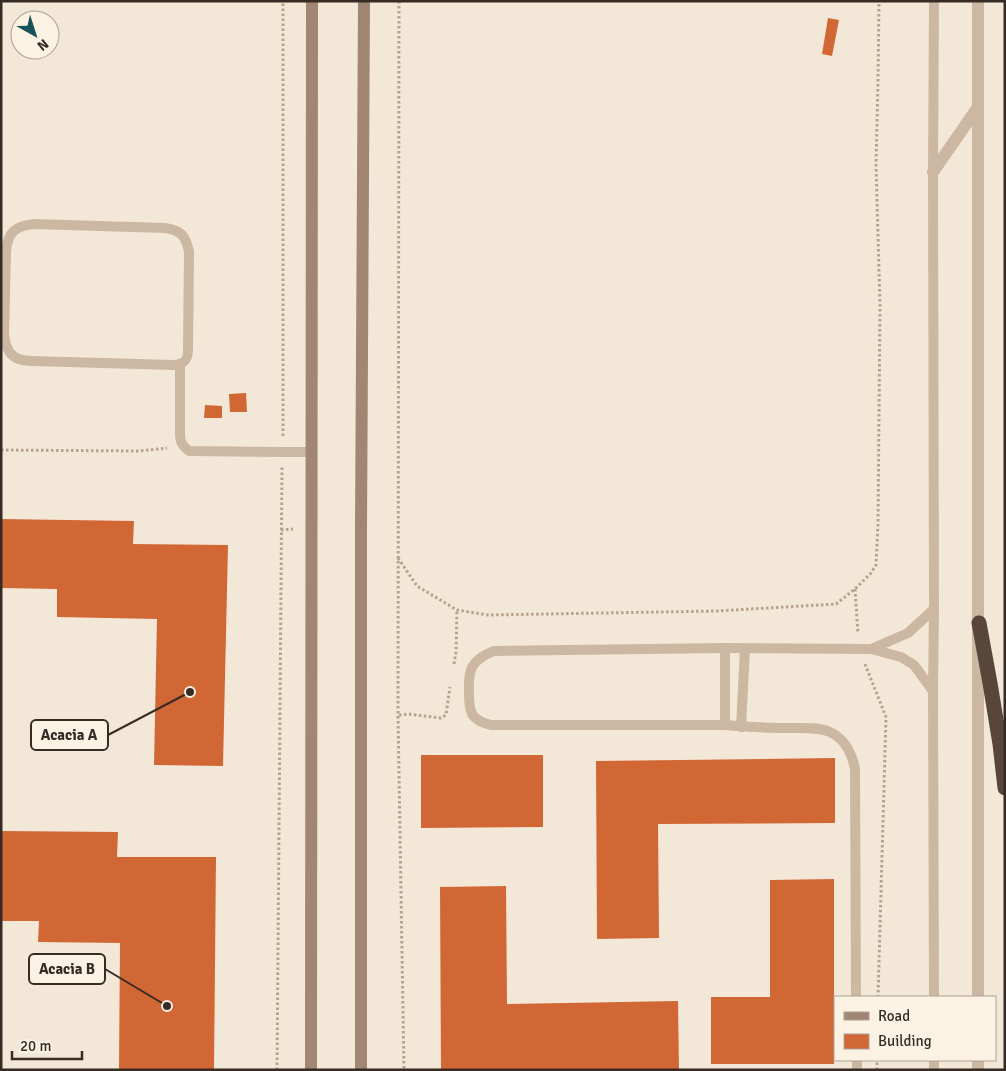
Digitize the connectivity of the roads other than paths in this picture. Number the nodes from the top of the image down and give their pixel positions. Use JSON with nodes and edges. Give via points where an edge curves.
{"nodes":[{"id":1,"x":312,"y":1,"type":"edge"},
{"id":2,"x":364,"y":1,"type":"edge"},
{"id":3,"x":934,"y":1,"type":"edge"},
{"id":4,"x":978,"y":1,"type":"edge"},
{"id":5,"x":978,"y":107,"type":"junction"},
{"id":6,"x":933,"y":172,"type":"junction"},
{"id":7,"x":180,"y":364,"type":"junction"},
{"id":8,"x":312,"y":452,"type":"junction"},
{"id":9,"x":934,"y":609,"type":"junction"},
{"id":10,"x":979,"y":623,"type":"junction"},
{"id":11,"x":725,"y":648,"type":"junction"},
{"id":12,"x":745,"y":649,"type":"junction"},
{"id":13,"x":870,"y":649,"type":"junction"},
{"id":14,"x":933,"y":692,"type":"junction"},
{"id":15,"x":725,"y":726,"type":"junction"},
{"id":16,"x":741,"y":727,"type":"junction"},
{"id":17,"x":1005,"y":788,"type":"edge"},
{"id":18,"x":856,"y":996,"type":"edge"},
{"id":19,"x":934,"y":996,"type":"edge"},
{"id":20,"x":978,"y":996,"type":"edge"},
{"id":21,"x":311,"y":1070,"type":"edge"},
{"id":22,"x":361,"y":1070,"type":"edge"}],
"edges":[{"from":1,"to":8,"type":"main road"},
{"from":2,"to":22,"type":"main road"},
{"from":3,"to":6,"type":"lane"},
{"from":4,"to":5,"type":"street"},
{"from":5,"to":6,"type":"street"},
{"from":5,"to":10,"type":"street"},
{"from":6,"to":9,"type":"lane"},
{"from":7,"to":7,"type":"lane","via":[[188,356],[189,252],[182,234],[165,228],[34,224],[23,225],[13,231],[7,240],[6,251],[4,334],[5,345],[11,355],[21,361]]},
{"from":7,"to":8,"type":"lane","via":[[180,440],[183,446],[190,450]]},
{"from":8,"to":21,"type":"main road"},
{"from":9,"to":13,"type":"lane","via":[[908,633]]},
{"from":9,"to":14,"type":"lane"},
{"from":10,"to":17,"type":"highway"},
{"from":10,"to":20,"type":"street"},
{"from":11,"to":12,"type":"lane"},
{"from":11,"to":15,"type":"lane"},
{"from":11,"to":15,"type":"lane","via":[[494,651],[474,663],[468,677],[472,715],[491,726]]},
{"from":12,"to":13,"type":"lane"},
{"from":12,"to":16,"type":"lane"},
{"from":13,"to":14,"type":"lane","via":[[901,657],[914,665]]},
{"from":14,"to":19,"type":"lane"},
{"from":15,"to":16,"type":"lane"},
{"from":16,"to":18,"type":"lane","via":[[830,732],[847,747],[853,758]]}]}
